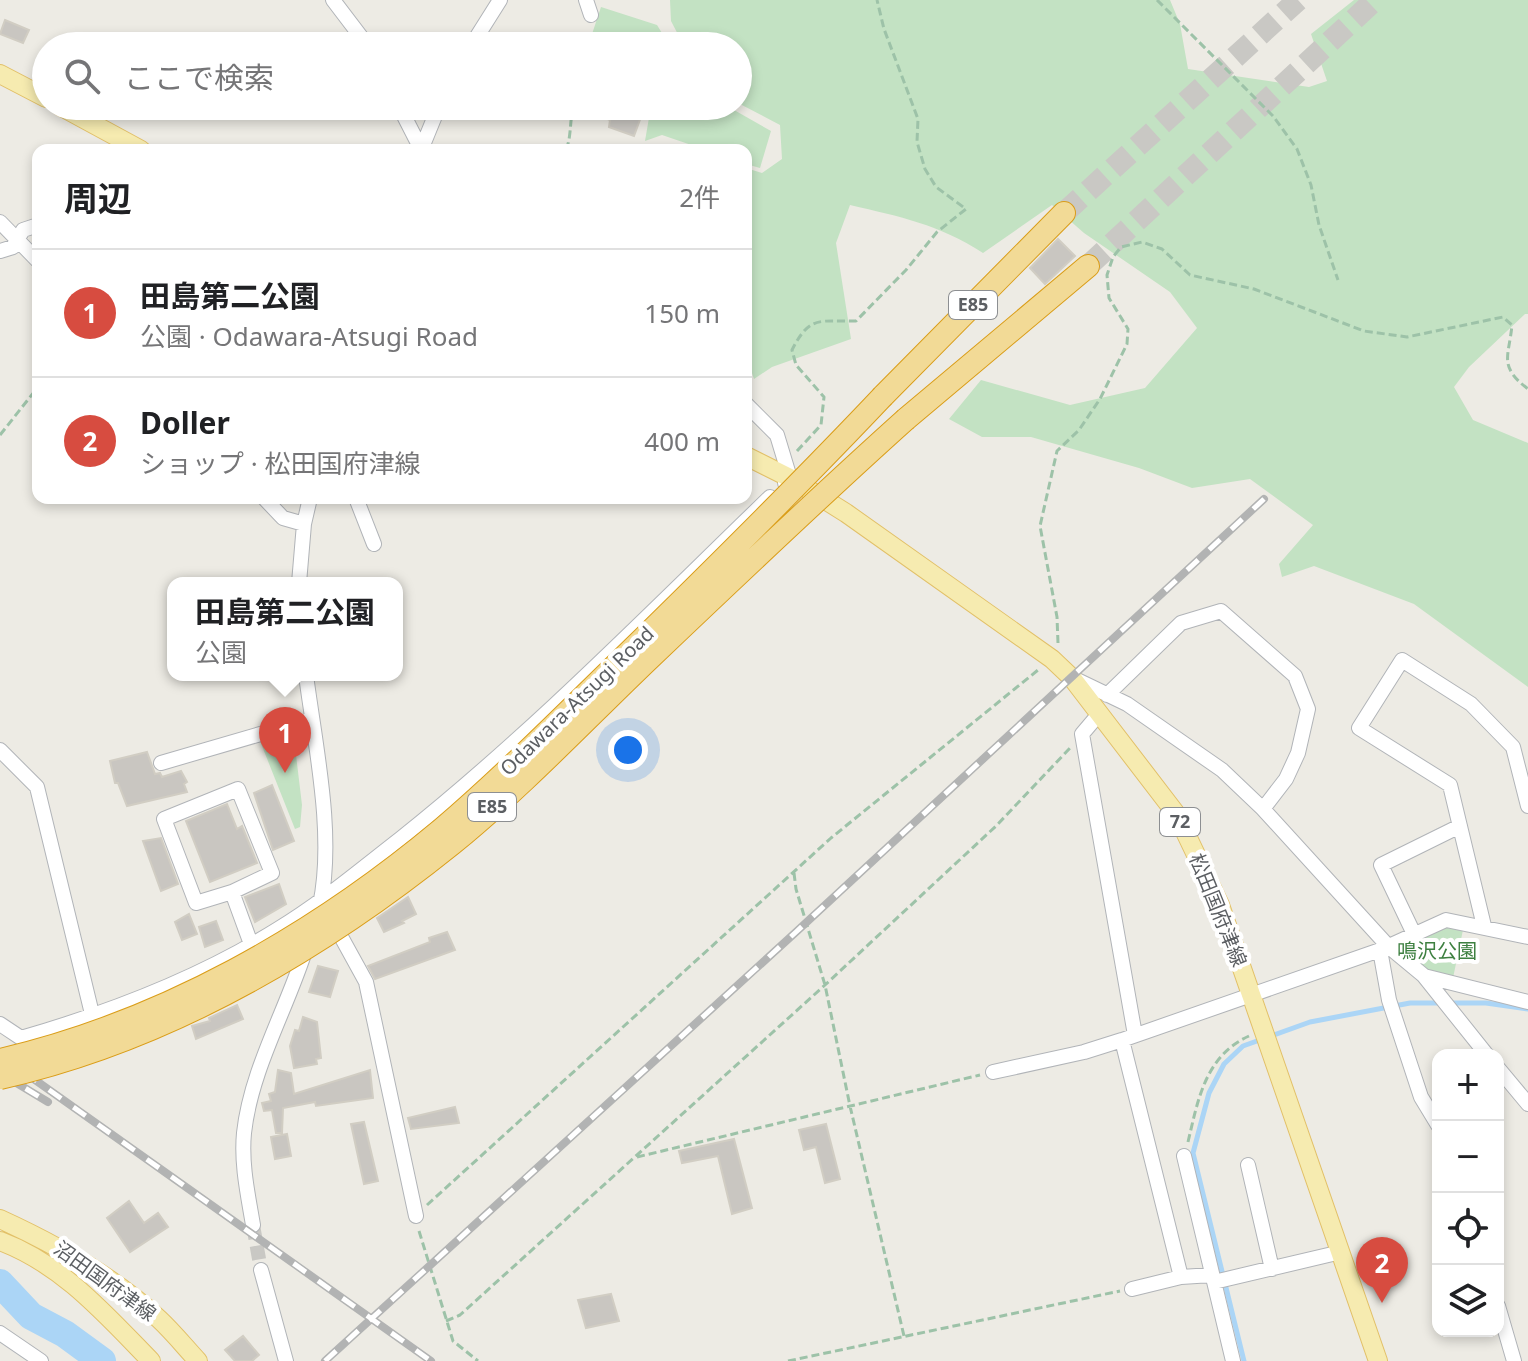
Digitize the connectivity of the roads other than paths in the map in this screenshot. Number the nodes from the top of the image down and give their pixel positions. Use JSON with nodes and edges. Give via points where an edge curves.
{"nodes":[{"id":1,"x":333,"y":0,"type":"edge"},
{"id":2,"x":500,"y":0,"type":"edge"},
{"id":3,"x":357,"y":32,"type":"edge"},
{"id":4,"x":480,"y":32,"type":"edge"},
{"id":5,"x":0,"y":74,"type":"edge"},
{"id":6,"x":32,"y":91,"type":"edge"},
{"id":7,"x":86,"y":120,"type":"edge"},
{"id":8,"x":406,"y":120,"type":"edge"},
{"id":9,"x":433,"y":120,"type":"edge"},
{"id":10,"x":130,"y":144,"type":"edge"},
{"id":11,"x":418,"y":144,"type":"edge"},
{"id":12,"x":423,"y":144,"type":"edge"},
{"id":13,"x":1064,"y":213,"type":"tunnel mouth"},
{"id":14,"x":0,"y":222,"type":"edge"},
{"id":15,"x":32,"y":227,"type":"edge"},
{"id":16,"x":18,"y":239,"type":"junction"},
{"id":17,"x":0,"y":251,"type":"edge"},
{"id":18,"x":32,"y":254,"type":"edge"},
{"id":19,"x":1088,"y":266,"type":"tunnel mouth"},
{"id":20,"x":752,"y":410,"type":"edge"},
{"id":21,"x":752,"y":459,"type":"edge"},
{"id":22,"x":790,"y":478,"type":"junction"},
{"id":23,"x":270,"y":504,"type":"edge"},
{"id":24,"x":309,"y":504,"type":"edge"},
{"id":25,"x":358,"y":504,"type":"edge"},
{"id":26,"x":304,"y":524,"type":"junction"},
{"id":27,"x":374,"y":544,"type":"dead end"},
{"id":28,"x":300,"y":577,"type":"edge"},
{"id":29,"x":1072,"y":678,"type":"junction"},
{"id":30,"x":307,"y":681,"type":"edge"},
{"id":31,"x":1107,"y":695,"type":"junction"},
{"id":32,"x":1099,"y":714,"type":"junction"},
{"id":33,"x":312,"y":719,"type":"junction"},
{"id":34,"x":0,"y":750,"type":"edge"},
{"id":35,"x":161,"y":763,"type":"dead end"},
{"id":36,"x":1528,"y":806,"type":"edge"},
{"id":37,"x":1263,"y":809,"type":"junction"},
{"id":38,"x":1460,"y":826,"type":"junction"},
{"id":39,"x":232,"y":892,"type":"junction"},
{"id":40,"x":321,"y":901,"type":"junction"},
{"id":41,"x":1484,"y":926,"type":"junction"},
{"id":42,"x":1414,"y":934,"type":"junction"},
{"id":43,"x":1528,"y":937,"type":"edge"},
{"id":44,"x":251,"y":944,"type":"junction"},
{"id":45,"x":1384,"y":948,"type":"junction"},
{"id":46,"x":1423,"y":975,"type":"junction"},
{"id":47,"x":1250,"y":994,"type":"junction"},
{"id":48,"x":1528,"y":1002,"type":"edge"},
{"id":49,"x":93,"y":1018,"type":"junction"},
{"id":50,"x":0,"y":1024,"type":"edge"},
{"id":51,"x":1128,"y":1038,"type":"junction"},
{"id":52,"x":1482,"y":1049,"type":"edge"},
{"id":53,"x":0,"y":1060,"type":"edge"},
{"id":54,"x":993,"y":1072,"type":"road end"},
{"id":55,"x":1504,"y":1075,"type":"edge"},
{"id":56,"x":0,"y":1078,"type":"edge"},
{"id":57,"x":1528,"y":1104,"type":"edge"},
{"id":58,"x":1436,"y":1121,"type":"edge"},
{"id":59,"x":1184,"y":1156,"type":"road end"},
{"id":60,"x":1248,"y":1165,"type":"dead end"},
{"id":61,"x":416,"y":1216,"type":"road end"},
{"id":62,"x":6,"y":1222,"type":"edge"},
{"id":63,"x":253,"y":1225,"type":"tunnel mouth"},
{"id":64,"x":0,"y":1241,"type":"edge"},
{"id":65,"x":1341,"y":1252,"type":"junction"},
{"id":66,"x":1272,"y":1269,"type":"junction"},
{"id":67,"x":261,"y":1270,"type":"tunnel mouth"},
{"id":68,"x":1181,"y":1277,"type":"junction"},
{"id":69,"x":1213,"y":1279,"type":"junction"},
{"id":70,"x":1132,"y":1289,"type":"road end"},
{"id":71,"x":1504,"y":1327,"type":"edge"},
{"id":72,"x":0,"y":1333,"type":"edge"},
{"id":73,"x":41,"y":1361,"type":"edge"},
{"id":74,"x":151,"y":1361,"type":"edge"},
{"id":75,"x":198,"y":1361,"type":"edge"},
{"id":76,"x":286,"y":1361,"type":"edge"},
{"id":77,"x":1233,"y":1361,"type":"edge"},
{"id":78,"x":1378,"y":1361,"type":"edge"},
{"id":79,"x":1514,"y":1361,"type":"edge"}],
"edges":[{"from":1,"to":3,"type":"street"},
{"from":2,"to":4,"type":"street"},
{"from":5,"to":6,"type":"main road"},
{"from":7,"to":10,"type":"main road"},
{"from":8,"to":11,"type":"street"},
{"from":9,"to":12,"type":"street"},
{"from":13,"to":53,"type":"highway","name":"Odawara-Atsugi Road","number":"E85","bridge":true,"via":[[783,502],[441,829],[356,894],[204,986],[85,1036]]},
{"from":14,"to":16,"type":"street"},
{"from":15,"to":16,"type":"street"},
{"from":16,"to":17,"type":"street"},
{"from":16,"to":18,"type":"street"},
{"from":19,"to":56,"type":"highway","name":"Odawara-Atsugi Road","number":"E85","bridge":true,"via":[[799,516],[453,843],[365,909],[281,964],[183,1015],[92,1053]]},
{"from":20,"to":22,"type":"street","via":[[777,435]]},
{"from":21,"to":22,"type":"main road","name":"松田国府津線","number":"72"},
{"from":22,"to":29,"type":"main road","name":"松田国府津線","number":"72"},
{"from":22,"to":40,"type":"street","via":[[516,741]]},
{"from":23,"to":26,"type":"street","via":[[283,518]]},
{"from":24,"to":26,"type":"street"},
{"from":25,"to":27,"type":"street"},
{"from":26,"to":28,"type":"street"},
{"from":29,"to":31,"type":"street"},
{"from":29,"to":32,"type":"main road","name":"松田国府津線","number":"72"},
{"from":30,"to":33,"type":"street"},
{"from":31,"to":37,"type":"street","via":[[1222,770]]},
{"from":31,"to":37,"type":"street","via":[[1181,623],[1221,611],[1295,676],[1308,709],[1298,753]]},
{"from":32,"to":47,"type":"main road","name":"松田国府津線","number":"72","via":[[1177,815],[1220,905]]},
{"from":32,"to":51,"type":"street","via":[[1082,734]]},
{"from":33,"to":35,"type":"street"},
{"from":33,"to":40,"type":"street","via":[[323,809]]},
{"from":34,"to":49,"type":"street","via":[[37,787]]},
{"from":36,"to":38,"type":"street","via":[[1513,747],[1471,704],[1402,660],[1359,728],[1450,785]]},
{"from":37,"to":45,"type":"street"},
{"from":38,"to":41,"type":"street"},
{"from":38,"to":42,"type":"street","via":[[1381,865]]},
{"from":39,"to":39,"type":"street","via":[[196,903],[164,819],[238,789],[272,873]]},
{"from":39,"to":44,"type":"street"},
{"from":40,"to":44,"type":"street"},
{"from":40,"to":61,"type":"street","via":[[366,982]]},
{"from":40,"to":63,"type":"street","via":[[249,1109],[244,1166]]},
{"from":41,"to":42,"type":"street","via":[[1446,920]]},
{"from":41,"to":43,"type":"street"},
{"from":42,"to":45,"type":"street"},
{"from":44,"to":49,"type":"street"},
{"from":45,"to":46,"type":"street"},
{"from":45,"to":47,"type":"street"},
{"from":45,"to":58,"type":"street","via":[[1389,1000],[1421,1097]]},
{"from":46,"to":48,"type":"street"},
{"from":46,"to":52,"type":"street"},
{"from":47,"to":51,"type":"street"},
{"from":47,"to":65,"type":"main road","name":"松田国府津線","number":"72"},
{"from":49,"to":50,"type":"street","via":[[21,1038]]},
{"from":51,"to":54,"type":"street"},
{"from":51,"to":68,"type":"street"},
{"from":55,"to":57,"type":"street"},
{"from":59,"to":69,"type":"street"},
{"from":60,"to":66,"type":"street"},
{"from":62,"to":75,"type":"main road","name":"沼田国府津線","via":[[47,1240],[107,1278],[158,1319]]},
{"from":64,"to":74,"type":"main road","name":"沼田国府津線","via":[[26,1251],[84,1293]]},
{"from":65,"to":66,"type":"street"},
{"from":65,"to":78,"type":"main road","name":"松田国府津線","number":"72"},
{"from":66,"to":69,"type":"street"},
{"from":67,"to":76,"type":"street"},
{"from":68,"to":69,"type":"street"},
{"from":68,"to":70,"type":"street"},
{"from":69,"to":77,"type":"street"},
{"from":71,"to":79,"type":"street"},
{"from":72,"to":73,"type":"street"}]}
